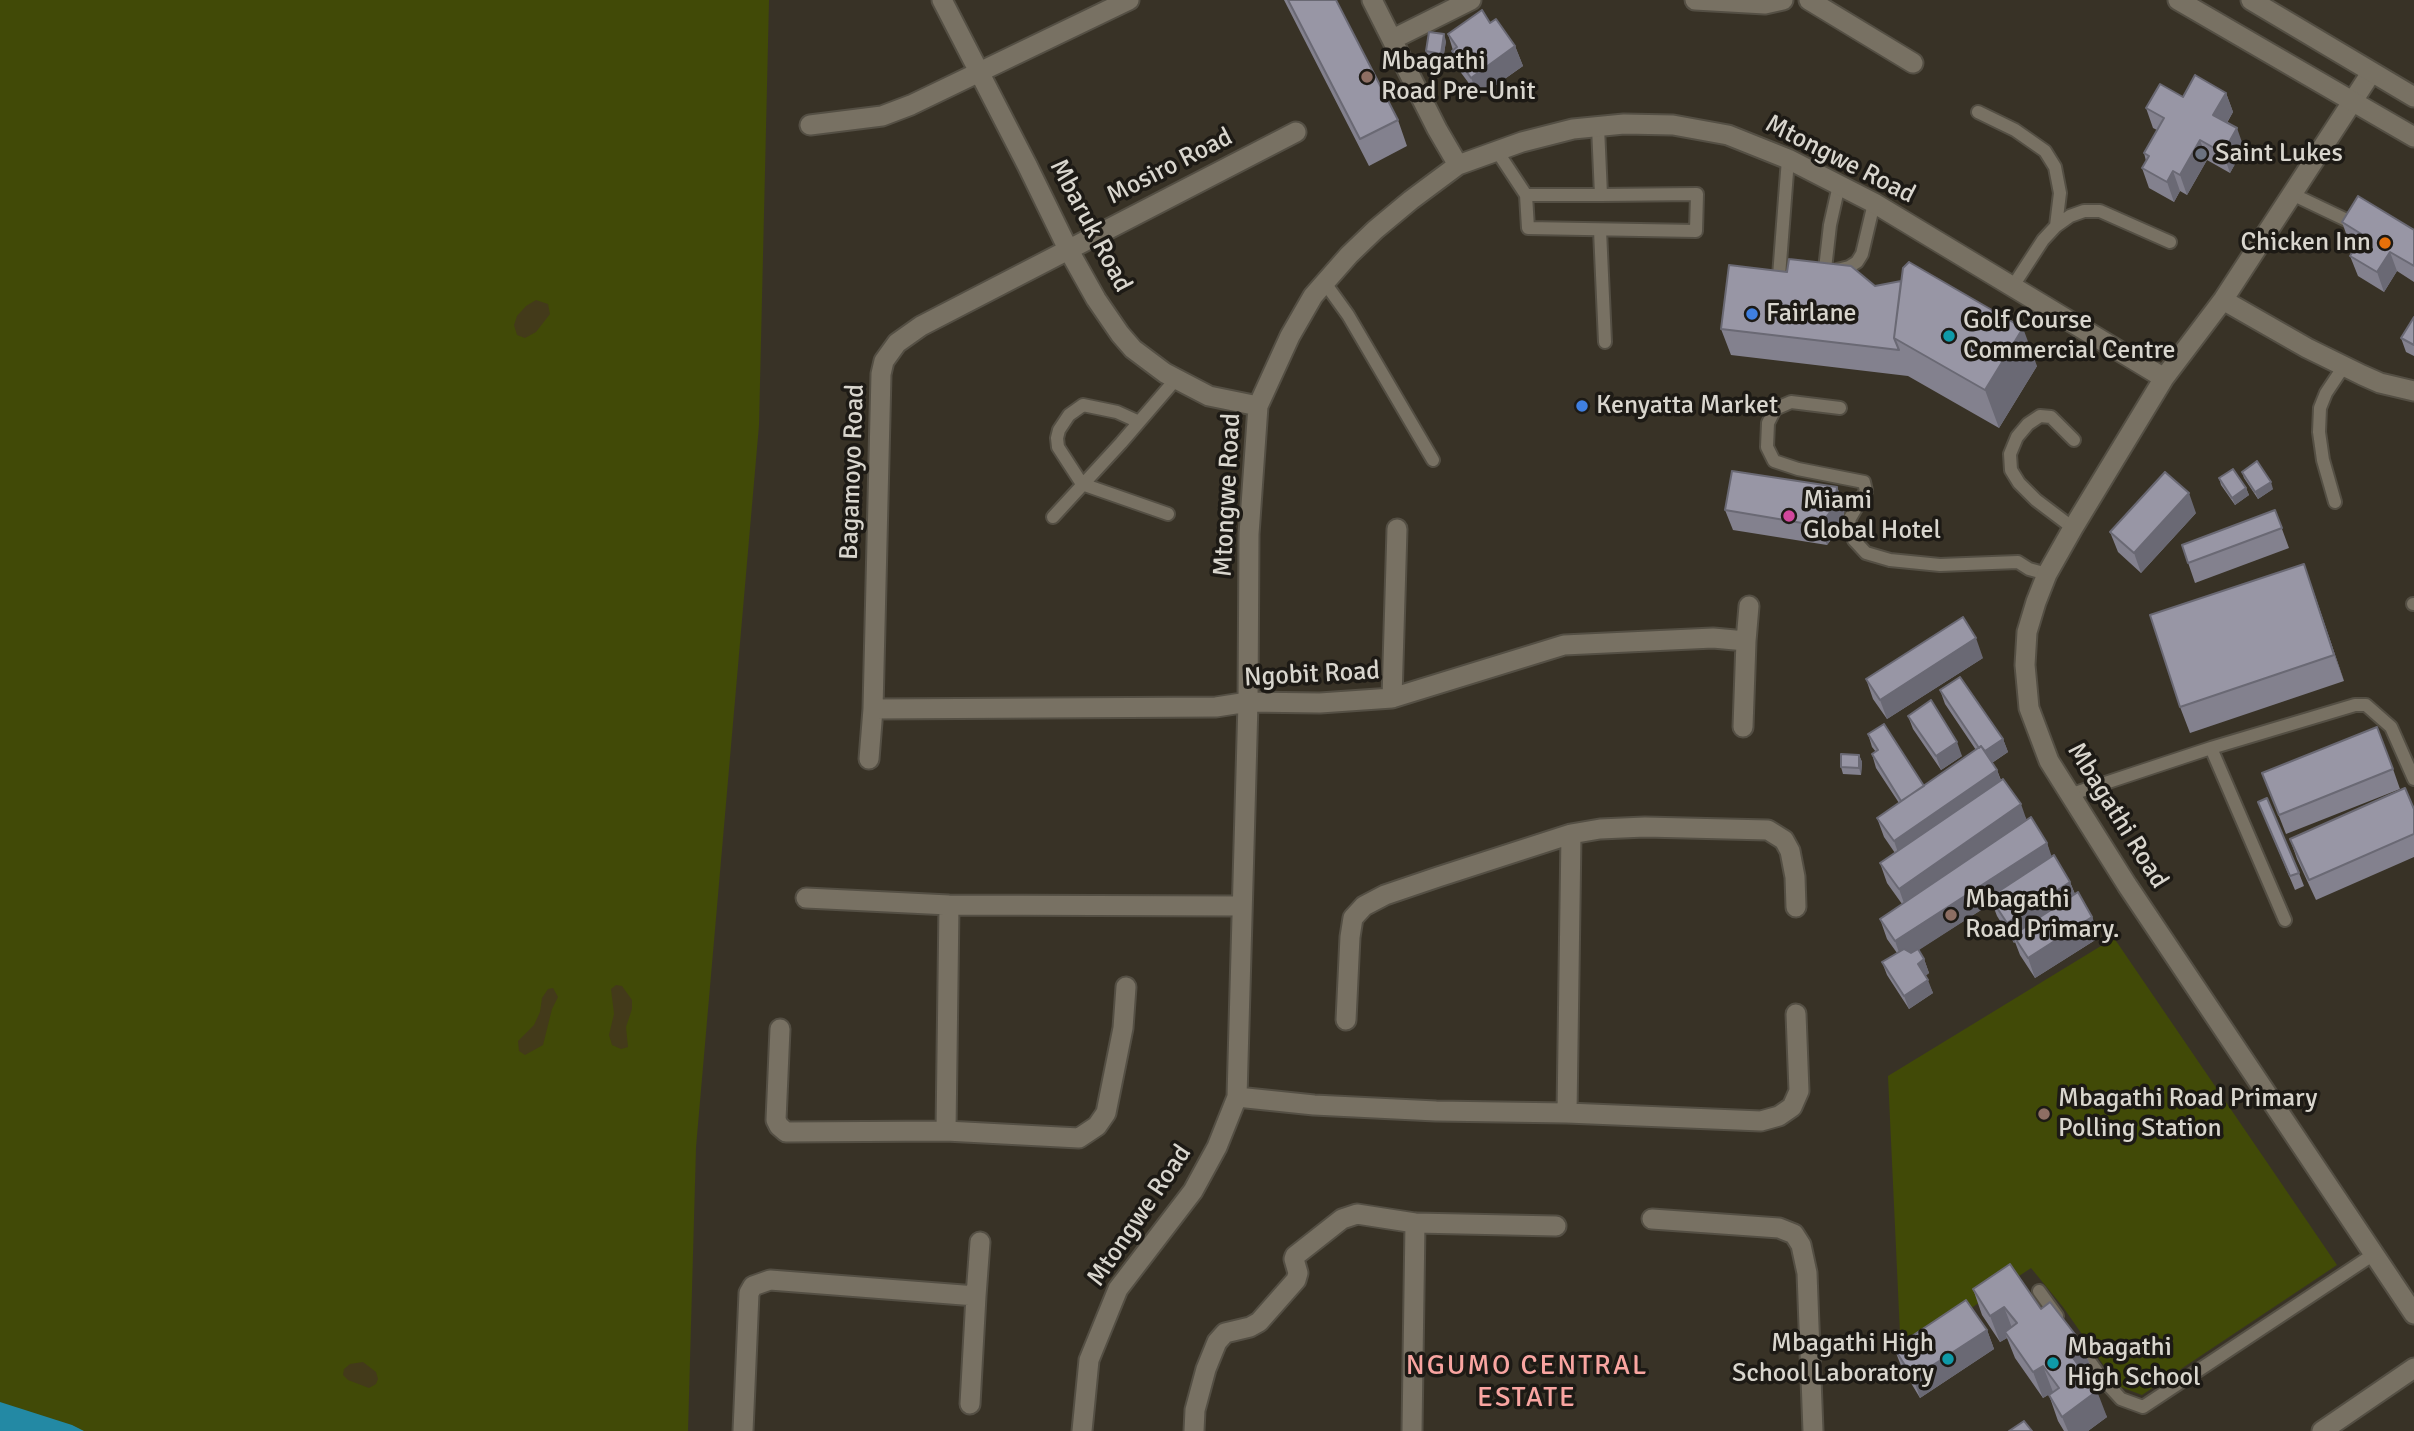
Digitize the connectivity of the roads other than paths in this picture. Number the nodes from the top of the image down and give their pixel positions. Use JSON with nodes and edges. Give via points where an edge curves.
{"nodes":[{"id":1,"x":942,"y":0,"type":"edge"},
{"id":2,"x":1129,"y":0,"type":"edge"},
{"id":3,"x":1372,"y":0,"type":"edge"},
{"id":4,"x":1471,"y":0,"type":"edge"},
{"id":5,"x":1695,"y":0,"type":"edge"},
{"id":6,"x":1783,"y":0,"type":"edge"},
{"id":7,"x":1809,"y":0,"type":"edge"},
{"id":8,"x":2178,"y":0,"type":"edge"},
{"id":9,"x":2262,"y":3,"type":"edge"},
{"id":10,"x":1393,"y":39,"type":"junction"},
{"id":11,"x":1913,"y":63,"type":"dead end"},
{"id":12,"x":2371,"y":73,"type":"junction"},
{"id":13,"x":979,"y":74,"type":"junction"},
{"id":14,"x":2414,"y":97,"type":"edge"},
{"id":15,"x":2352,"y":101,"type":"junction"},
{"id":16,"x":1978,"y":112,"type":"dead end"},
{"id":17,"x":810,"y":125,"type":"dead end"},
{"id":18,"x":1598,"y":127,"type":"junction"},
{"id":19,"x":1296,"y":132,"type":"dead end"},
{"id":20,"x":2414,"y":137,"type":"edge"},
{"id":21,"x":1497,"y":151,"type":"junction"},
{"id":22,"x":1788,"y":159,"type":"junction"},
{"id":23,"x":1458,"y":165,"type":"junction"},
{"id":24,"x":1839,"y":185,"type":"junction"},
{"id":25,"x":2292,"y":194,"type":"junction"},
{"id":26,"x":1526,"y":195,"type":"junction"},
{"id":27,"x":1601,"y":195,"type":"junction"},
{"id":28,"x":1874,"y":203,"type":"junction"},
{"id":29,"x":2056,"y":226,"type":"junction"},
{"id":30,"x":2359,"y":226,"type":"edge"},
{"id":31,"x":1600,"y":230,"type":"junction"},
{"id":32,"x":2170,"y":242,"type":"dead end"},
{"id":33,"x":1068,"y":249,"type":"junction"},
{"id":34,"x":1779,"y":276,"type":"edge"},
{"id":35,"x":1325,"y":283,"type":"junction"},
{"id":36,"x":2013,"y":286,"type":"junction"},
{"id":37,"x":2223,"y":300,"type":"junction"},
{"id":38,"x":1605,"y":342,"type":"dead end"},
{"id":39,"x":2344,"y":366,"type":"junction"},
{"id":40,"x":1176,"y":379,"type":"junction"},
{"id":41,"x":2164,"y":379,"type":"junction"},
{"id":42,"x":2414,"y":391,"type":"edge"},
{"id":43,"x":1258,"y":406,"type":"junction"},
{"id":44,"x":1840,"y":408,"type":"dead end"},
{"id":45,"x":1139,"y":422,"type":"junction"},
{"id":46,"x":2074,"y":440,"type":"dead end"},
{"id":47,"x":1433,"y":460,"type":"dead end"},
{"id":48,"x":1082,"y":484,"type":"junction"},
{"id":49,"x":2335,"y":502,"type":"dead end"},
{"id":50,"x":1168,"y":514,"type":"dead end"},
{"id":51,"x":1053,"y":517,"type":"dead end"},
{"id":52,"x":2073,"y":528,"type":"junction"},
{"id":53,"x":1397,"y":529,"type":"dead end"},
{"id":54,"x":2047,"y":574,"type":"junction"},
{"id":55,"x":1749,"y":606,"type":"dead end"},
{"id":56,"x":1746,"y":641,"type":"junction"},
{"id":57,"x":1392,"y":698,"type":"junction"},
{"id":58,"x":1248,"y":702,"type":"junction"},
{"id":59,"x":873,"y":709,"type":"junction"},
{"id":60,"x":1743,"y":727,"type":"dead end"},
{"id":61,"x":2211,"y":748,"type":"junction"},
{"id":62,"x":869,"y":760,"type":"dead end"},
{"id":63,"x":2414,"y":779,"type":"edge"},
{"id":64,"x":2069,"y":795,"type":"junction"},
{"id":65,"x":1571,"y":834,"type":"junction"},
{"id":66,"x":806,"y":898,"type":"dead end"},
{"id":67,"x":949,"y":905,"type":"junction"},
{"id":68,"x":1241,"y":906,"type":"junction"},
{"id":69,"x":1796,"y":906,"type":"dead end"},
{"id":70,"x":2285,"y":920,"type":"dead end"},
{"id":71,"x":1126,"y":987,"type":"dead end"},
{"id":72,"x":1796,"y":1014,"type":"dead end"},
{"id":73,"x":1346,"y":1020,"type":"dead end"},
{"id":74,"x":780,"y":1029,"type":"dead end"},
{"id":75,"x":1237,"y":1097,"type":"junction"},
{"id":76,"x":1567,"y":1113,"type":"junction"},
{"id":77,"x":946,"y":1131,"type":"junction"},
{"id":78,"x":1652,"y":1219,"type":"dead end"},
{"id":79,"x":1415,"y":1223,"type":"junction"},
{"id":80,"x":1556,"y":1226,"type":"dead end"},
{"id":81,"x":980,"y":1242,"type":"dead end"},
{"id":82,"x":2374,"y":1254,"type":"junction"},
{"id":83,"x":2039,"y":1291,"type":"dead end"},
{"id":84,"x":976,"y":1296,"type":"junction"},
{"id":85,"x":2414,"y":1314,"type":"edge"},
{"id":86,"x":2414,"y":1368,"type":"edge"},
{"id":87,"x":970,"y":1404,"type":"dead end"},
{"id":88,"x":2335,"y":1427,"type":"edge"},
{"id":89,"x":743,"y":1431,"type":"edge"},
{"id":90,"x":1082,"y":1431,"type":"edge"},
{"id":91,"x":1194,"y":1431,"type":"edge"},
{"id":92,"x":1412,"y":1431,"type":"edge"},
{"id":93,"x":1813,"y":1431,"type":"edge"}],
"edges":[{"from":1,"to":13,"type":"street","name":"Mbaruk Road"},
{"from":2,"to":13,"type":"street"},
{"from":3,"to":10,"type":"street"},
{"from":4,"to":10,"type":"street"},
{"from":5,"to":6,"type":"street","via":[[1765,4]]},
{"from":7,"to":11,"type":"street"},
{"from":8,"to":15,"type":"street"},
{"from":9,"to":12,"type":"street"},
{"from":10,"to":23,"type":"street"},
{"from":12,"to":14,"type":"street"},
{"from":12,"to":15,"type":"street","name":"Mbagathi Road"},
{"from":13,"to":17,"type":"street","via":[[883,116]]},
{"from":13,"to":33,"type":"street","name":"Mbaruk Road"},
{"from":15,"to":20,"type":"street"},
{"from":15,"to":25,"type":"street","name":"Mbagathi Road"},
{"from":16,"to":29,"type":"lane","via":[[2045,151],[2055,167],[2060,193]]},
{"from":18,"to":21,"type":"street","name":"Mtongwe Road","via":[[1573,129]]},
{"from":18,"to":22,"type":"street","name":"Mtongwe Road","via":[[1673,125],[1728,135]]},
{"from":18,"to":27,"type":"lane"},
{"from":19,"to":33,"type":"street","name":"Mosiro Road"},
{"from":21,"to":23,"type":"street","name":"Mtongwe Road"},
{"from":21,"to":26,"type":"lane"},
{"from":22,"to":24,"type":"street","name":"Mtongwe Road"},
{"from":22,"to":34,"type":"lane"},
{"from":23,"to":35,"type":"street","name":"Mtongwe Road","via":[[1375,230]]},
{"from":24,"to":28,"type":"street","name":"Mtongwe Road"},
{"from":24,"to":28,"type":"lane","via":[[1820,268],[1839,270],[1857,262]]},
{"from":25,"to":30,"type":"lane"},
{"from":25,"to":37,"type":"street","name":"Mbagathi Road"},
{"from":26,"to":27,"type":"lane"},
{"from":26,"to":31,"type":"lane","via":[[1528,228]]},
{"from":27,"to":31,"type":"lane","via":[[1697,194],[1696,231]]},
{"from":28,"to":36,"type":"street","name":"Mtongwe Road"},
{"from":29,"to":32,"type":"lane","via":[[2084,211],[2100,211]]},
{"from":29,"to":36,"type":"lane"},
{"from":31,"to":38,"type":"lane"},
{"from":33,"to":40,"type":"street","name":"Mbaruk Road","via":[[1120,334],[1133,349]]},
{"from":33,"to":59,"type":"street","name":"Bagamoyo Road","via":[[921,326],[897,343],[884,361]]},
{"from":35,"to":43,"type":"street","name":"Mtongwe Road","via":[[1290,336]]},
{"from":35,"to":47,"type":"lane"},
{"from":36,"to":41,"type":"street","name":"Mtongwe Road"},
{"from":37,"to":39,"type":"street"},
{"from":37,"to":41,"type":"street","name":"Mbagathi Road"},
{"from":39,"to":42,"type":"street","via":[[2381,383]]},
{"from":39,"to":49,"type":"lane","via":[[2320,408],[2323,460]]},
{"from":40,"to":43,"type":"street","name":"Mbaruk Road","via":[[1209,396]]},
{"from":40,"to":45,"type":"lane"},
{"from":41,"to":52,"type":"street","name":"Mbagathi Road"},
{"from":43,"to":58,"type":"street","name":"Mtongwe Road","via":[[1249,534]]},
{"from":44,"to":54,"type":"lane","via":[[1791,402],[1776,409],[1768,424],[1767,447],[1774,461],[1864,482],[1866,491],[1850,520],[1854,540],[1866,553],[1940,565],[2018,562]]},
{"from":45,"to":48,"type":"lane"},
{"from":45,"to":48,"type":"lane","via":[[1083,405],[1069,415],[1056,438]]},
{"from":46,"to":52,"type":"lane","via":[[2051,417],[2040,416],[2017,437],[2010,454],[2011,470],[2019,483]]},
{"from":48,"to":50,"type":"lane"},
{"from":48,"to":51,"type":"lane"},
{"from":52,"to":54,"type":"street","name":"Mbagathi Road"},
{"from":53,"to":57,"type":"street"},
{"from":54,"to":64,"type":"street","name":"Mbagathi Road","via":[[2027,632],[2029,708],[2049,761]]},
{"from":55,"to":56,"type":"street"},
{"from":56,"to":57,"type":"street","name":"Ngobit Road","via":[[1713,638],[1564,645]]},
{"from":56,"to":60,"type":"street"},
{"from":57,"to":58,"type":"street","name":"Ngobit Road"},
{"from":58,"to":59,"type":"street","name":"Ngobit Road","via":[[1216,707]]},
{"from":58,"to":68,"type":"street","name":"Mtongwe Road"},
{"from":59,"to":62,"type":"street","name":"Bagamoyo Road"},
{"from":61,"to":63,"type":"lane","via":[[2366,705],[2391,727]]},
{"from":61,"to":64,"type":"lane"},
{"from":61,"to":70,"type":"lane"},
{"from":64,"to":82,"type":"street","name":"Mbagathi Road"},
{"from":65,"to":69,"type":"street","via":[[1645,827],[1768,830],[1784,840],[1793,861]]},
{"from":65,"to":73,"type":"street","via":[[1364,906],[1353,918]]},
{"from":65,"to":76,"type":"street"},
{"from":66,"to":67,"type":"street"},
{"from":67,"to":68,"type":"street"},
{"from":67,"to":77,"type":"street"},
{"from":68,"to":75,"type":"street","name":"Mtongwe Road"},
{"from":71,"to":77,"type":"street","via":[[1106,1113],[1088,1134],[1079,1138]]},
{"from":72,"to":76,"type":"street","via":[[1799,1091],[1791,1107],[1779,1116],[1761,1121]]},
{"from":74,"to":77,"type":"street","via":[[776,1120],[786,1132]]},
{"from":75,"to":76,"type":"street","via":[[1314,1105]]},
{"from":75,"to":90,"type":"street","name":"Mtongwe Road","via":[[1193,1191],[1118,1289],[1089,1360]]},
{"from":78,"to":93,"type":"street","via":[[1780,1228],[1794,1234],[1807,1273]]},
{"from":79,"to":80,"type":"street"},
{"from":79,"to":91,"type":"street","via":[[1357,1214],[1342,1219],[1295,1256],[1296,1279],[1259,1322],[1225,1334],[1217,1342],[1199,1396]]},
{"from":79,"to":92,"type":"street"},
{"from":81,"to":84,"type":"street"},
{"from":82,"to":83,"type":"lane","via":[[2143,1407],[2121,1399],[2100,1376]]},
{"from":82,"to":85,"type":"street","name":"Mbagathi Road"},
{"from":84,"to":87,"type":"street"},
{"from":84,"to":89,"type":"street","via":[[770,1280],[753,1286],[749,1293]]},
{"from":86,"to":88,"type":"street"}]}
